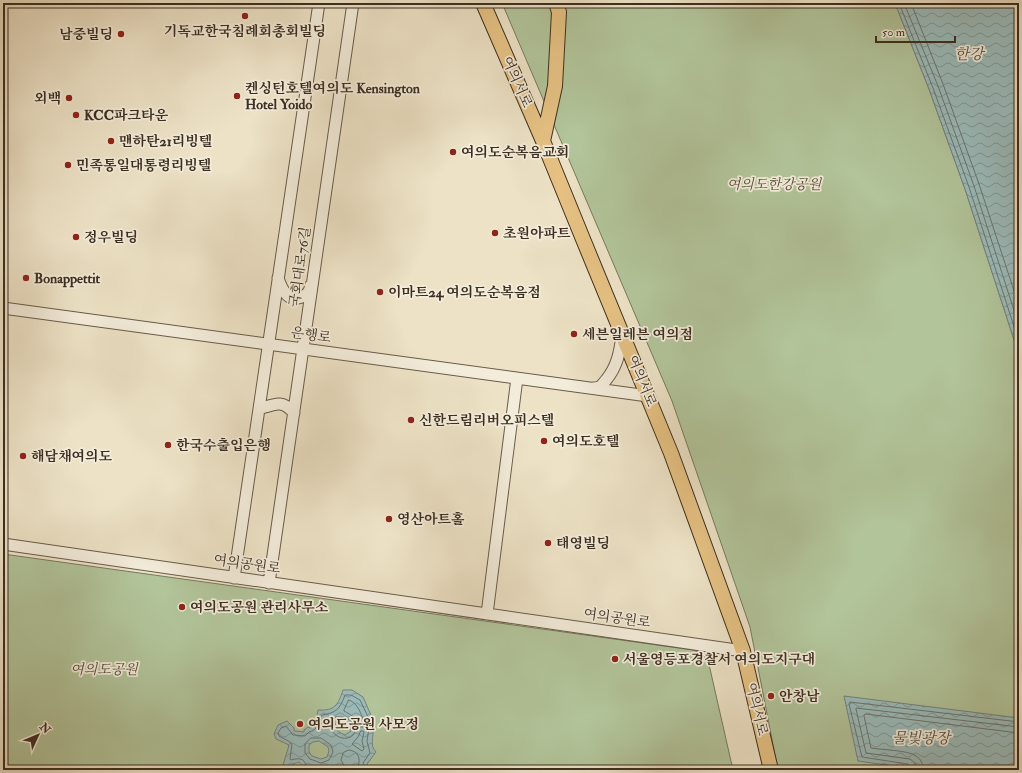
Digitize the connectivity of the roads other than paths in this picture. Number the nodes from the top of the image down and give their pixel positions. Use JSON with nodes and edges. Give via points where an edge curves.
{"nodes":[{"id":1,"x":319,"y":3,"type":"edge"},
{"id":2,"x":353,"y":3,"type":"edge"},
{"id":3,"x":483,"y":3,"type":"edge"},
{"id":4,"x":556,"y":3,"type":"edge"},
{"id":5,"x":543,"y":141,"type":"junction"},
{"id":6,"x":278,"y":278,"type":"junction"},
{"id":7,"x":313,"y":280,"type":"junction"},
{"id":8,"x":3,"y":308,"type":"edge"},
{"id":9,"x":622,"y":335,"type":"junction"},
{"id":10,"x":269,"y":344,"type":"junction"},
{"id":11,"x":303,"y":349,"type":"junction"},
{"id":12,"x":517,"y":378,"type":"junction"},
{"id":13,"x":592,"y":388,"type":"junction"},
{"id":14,"x":648,"y":396,"type":"junction"},
{"id":15,"x":259,"y":409,"type":"junction"},
{"id":16,"x":294,"y":414,"type":"junction"},
{"id":17,"x":3,"y":544,"type":"edge"},
{"id":18,"x":234,"y":578,"type":"junction"},
{"id":19,"x":269,"y":583,"type":"junction"},
{"id":20,"x":487,"y":614,"type":"junction"},
{"id":21,"x":743,"y":651,"type":"junction"},
{"id":22,"x":771,"y":770,"type":"edge"}],
"edges":[{"from":1,"to":6,"type":"street","name":"국회대로76길"},
{"from":2,"to":7,"type":"street","name":"국회대로76길"},
{"from":3,"to":5,"type":"main road","name":"여의서로"},
{"from":4,"to":5,"type":"main road","via":[[560,12],[555,86]]},
{"from":5,"to":9,"type":"main road","name":"여의서로"},
{"from":6,"to":7,"type":"street","via":[[288,296],[295,299],[309,292]]},
{"from":6,"to":10,"type":"street","name":"국회대로76길"},
{"from":7,"to":11,"type":"street","name":"국회대로76길"},
{"from":8,"to":10,"type":"street","name":"은행로"},
{"from":9,"to":13,"type":"street","via":[[613,371],[599,387]]},
{"from":9,"to":14,"type":"main road","name":"여의서로"},
{"from":10,"to":11,"type":"street","name":"은행로"},
{"from":10,"to":15,"type":"street","name":"국회대로76길"},
{"from":11,"to":12,"type":"street","name":"은행로"},
{"from":11,"to":16,"type":"street","name":"국회대로76길"},
{"from":12,"to":13,"type":"street","name":"은행로"},
{"from":12,"to":20,"type":"street"},
{"from":13,"to":14,"type":"street","name":"은행로"},
{"from":14,"to":21,"type":"main road","name":"여의서로"},
{"from":15,"to":16,"type":"street","via":[[283,404]]},
{"from":15,"to":18,"type":"street","name":"국회대로76길"},
{"from":16,"to":19,"type":"street","name":"국회대로76길"},
{"from":17,"to":18,"type":"street","name":"여의공원로"},
{"from":18,"to":19,"type":"street","name":"여의공원로"},
{"from":19,"to":20,"type":"street","name":"여의공원로"},
{"from":20,"to":21,"type":"street","name":"여의공원로"},
{"from":21,"to":22,"type":"main road","name":"여의서로"}]}
